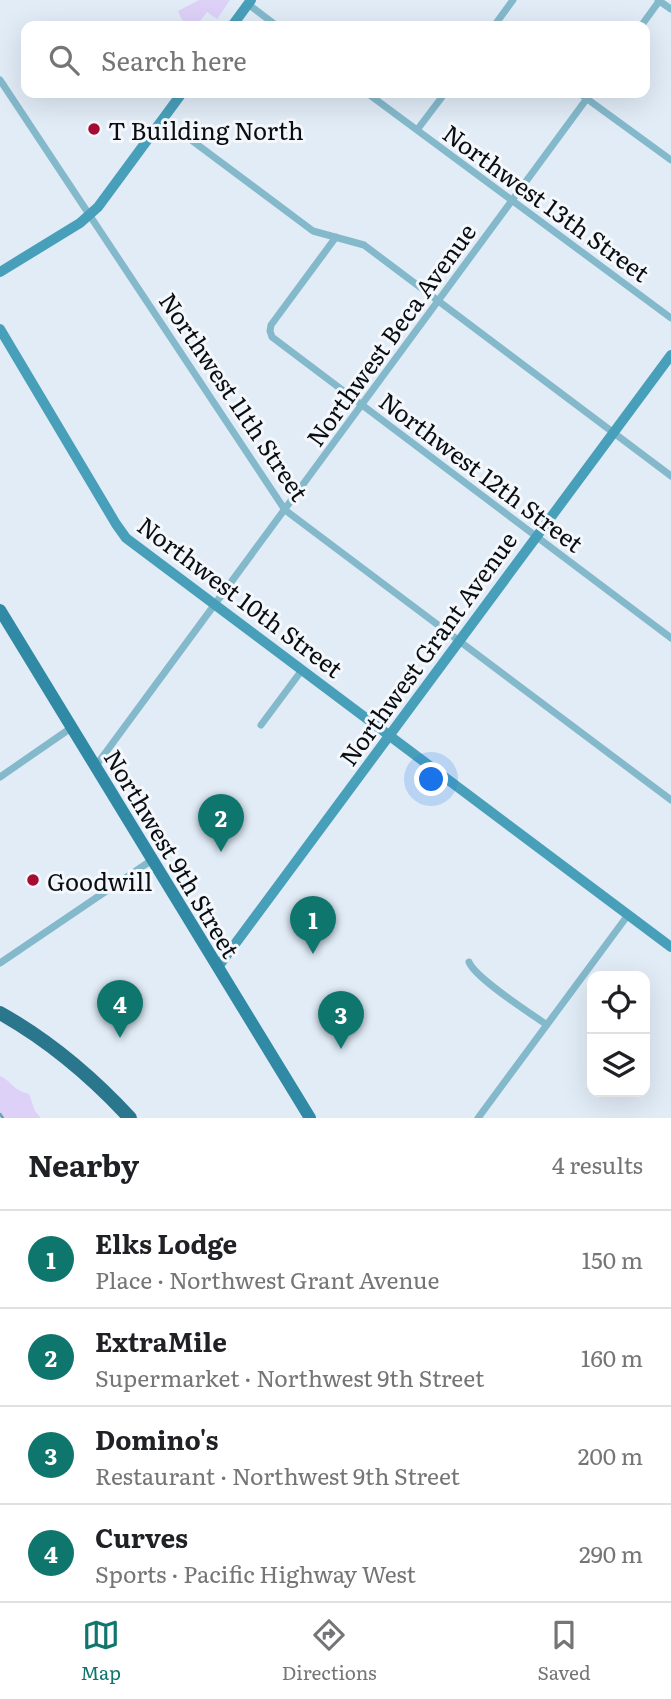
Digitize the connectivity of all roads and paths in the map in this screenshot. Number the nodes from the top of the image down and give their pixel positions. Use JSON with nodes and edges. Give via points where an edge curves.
{"nodes":[{"id":1,"x":513,"y":0,"type":"edge"},
{"id":2,"x":659,"y":0,"type":"edge"},
{"id":3,"x":249,"y":2,"type":"edge"},
{"id":4,"x":671,"y":9,"type":"edge"},
{"id":5,"x":236,"y":21,"type":"edge"},
{"id":6,"x":271,"y":21,"type":"edge"},
{"id":7,"x":498,"y":21,"type":"edge"},
{"id":8,"x":644,"y":21,"type":"edge"},
{"id":9,"x":0,"y":80,"type":"edge"},
{"id":10,"x":178,"y":98,"type":"edge"},
{"id":11,"x":373,"y":98,"type":"edge"},
{"id":12,"x":441,"y":98,"type":"edge"},
{"id":13,"x":588,"y":98,"type":"edge"},
{"id":14,"x":592,"y":98,"type":"edge"},
{"id":15,"x":163,"y":119,"type":"junction"},
{"id":16,"x":417,"y":130,"type":"junction"},
{"id":17,"x":671,"y":160,"type":"edge"},
{"id":18,"x":512,"y":200,"type":"junction"},
{"id":19,"x":90,"y":214,"type":"junction"},
{"id":20,"x":336,"y":237,"type":"junction"},
{"id":21,"x":0,"y":272,"type":"edge"},
{"id":22,"x":438,"y":301,"type":"junction"},
{"id":23,"x":671,"y":318,"type":"edge"},
{"id":24,"x":0,"y":329,"type":"edge"},
{"id":25,"x":671,"y":355,"type":"edge"},
{"id":26,"x":362,"y":405,"type":"junction"},
{"id":27,"x":613,"y":433,"type":"junction"},
{"id":28,"x":671,"y":476,"type":"edge"},
{"id":29,"x":285,"y":510,"type":"junction"},
{"id":30,"x":536,"y":537,"type":"junction"},
{"id":31,"x":215,"y":605,"type":"junction"},
{"id":32,"x":0,"y":610,"type":"edge"},
{"id":33,"x":671,"y":638,"type":"edge"},
{"id":34,"x":460,"y":640,"type":"junction"},
{"id":35,"x":302,"y":670,"type":"junction"},
{"id":36,"x":261,"y":725,"type":"dead end"},
{"id":37,"x":71,"y":728,"type":"junction"},
{"id":38,"x":390,"y":734,"type":"junction"},
{"id":39,"x":95,"y":766,"type":"junction"},
{"id":40,"x":0,"y":777,"type":"edge"},
{"id":41,"x":671,"y":800,"type":"edge"},
{"id":42,"x":152,"y":860,"type":"junction"},
{"id":43,"x":628,"y":915,"type":"junction"},
{"id":44,"x":671,"y":947,"type":"edge"},
{"id":45,"x":469,"y":962,"type":"dead end"},
{"id":46,"x":0,"y":963,"type":"edge"},
{"id":47,"x":218,"y":967,"type":"junction"},
{"id":48,"x":0,"y":1013,"type":"edge"},
{"id":49,"x":547,"y":1025,"type":"junction"},
{"id":50,"x":130,"y":1118,"type":"edge"},
{"id":51,"x":310,"y":1118,"type":"edge"},
{"id":52,"x":478,"y":1118,"type":"edge"}],
"edges":[{"from":1,"to":7,"type":"street"},
{"from":2,"to":4,"type":"street"},
{"from":2,"to":8,"type":"street"},
{"from":3,"to":5,"type":"street"},
{"from":3,"to":6,"type":"street"},
{"from":9,"to":19,"type":"street","name":"Northwest 11th Street"},
{"from":10,"to":15,"type":"street"},
{"from":11,"to":16,"type":"street","name":"Northwest 13th Street"},
{"from":12,"to":16,"type":"street"},
{"from":13,"to":18,"type":"street","name":"Northwest Beca Avenue"},
{"from":14,"to":17,"type":"street"},
{"from":15,"to":19,"type":"street"},
{"from":15,"to":20,"type":"street","via":[[313,230]]},
{"from":16,"to":18,"type":"street","name":"Northwest 13th Street"},
{"from":18,"to":22,"type":"street","name":"Northwest Beca Avenue"},
{"from":18,"to":23,"type":"street","name":"Northwest 13th Street"},
{"from":19,"to":21,"type":"street"},
{"from":19,"to":29,"type":"street","name":"Northwest 11th Street"},
{"from":20,"to":22,"type":"street","via":[[364,245]]},
{"from":20,"to":26,"type":"street","name":"Northwest 12th Street","via":[[271,325],[270,334]]},
{"from":22,"to":26,"type":"street","name":"Northwest Beca Avenue"},
{"from":22,"to":27,"type":"street"},
{"from":24,"to":31,"type":"street","name":"Northwest 10th Street","via":[[119,530]]},
{"from":25,"to":27,"type":"street","name":"Northwest Grant Avenue"},
{"from":26,"to":29,"type":"street","name":"Northwest Beca Avenue"},
{"from":26,"to":30,"type":"street","name":"Northwest 12th Street"},
{"from":27,"to":28,"type":"street"},
{"from":27,"to":30,"type":"street","name":"Northwest Grant Avenue"},
{"from":29,"to":31,"type":"street","name":"Northwest Beca Avenue"},
{"from":29,"to":34,"type":"street","name":"Northwest 11th Street"},
{"from":30,"to":33,"type":"street","name":"Northwest 12th Street"},
{"from":30,"to":34,"type":"street","name":"Northwest Grant Avenue"},
{"from":31,"to":35,"type":"street","name":"Northwest 10th Street"},
{"from":31,"to":39,"type":"street","name":"Northwest Beca Avenue"},
{"from":32,"to":37,"type":"main road","name":"Northwest 9th Street"},
{"from":34,"to":38,"type":"street","name":"Northwest Grant Avenue"},
{"from":34,"to":41,"type":"street","name":"Northwest 11th Street"},
{"from":35,"to":36,"type":"street"},
{"from":35,"to":38,"type":"street","name":"Northwest 10th Street"},
{"from":37,"to":39,"type":"main road","name":"Northwest 9th Street"},
{"from":37,"to":40,"type":"street"},
{"from":38,"to":43,"type":"street","name":"Northwest 10th Street"},
{"from":38,"to":47,"type":"street","name":"Northwest Grant Avenue"},
{"from":39,"to":42,"type":"main road","name":"Northwest 9th Street"},
{"from":42,"to":46,"type":"street"},
{"from":42,"to":47,"type":"main road","name":"Northwest 9th Street"},
{"from":43,"to":44,"type":"street","name":"Northwest 10th Street"},
{"from":43,"to":49,"type":"street"},
{"from":45,"to":49,"type":"street"},
{"from":47,"to":51,"type":"main road","name":"Northwest 9th Street"},
{"from":48,"to":50,"type":"highway","via":[[43,1040]]},
{"from":49,"to":52,"type":"street"}]}
